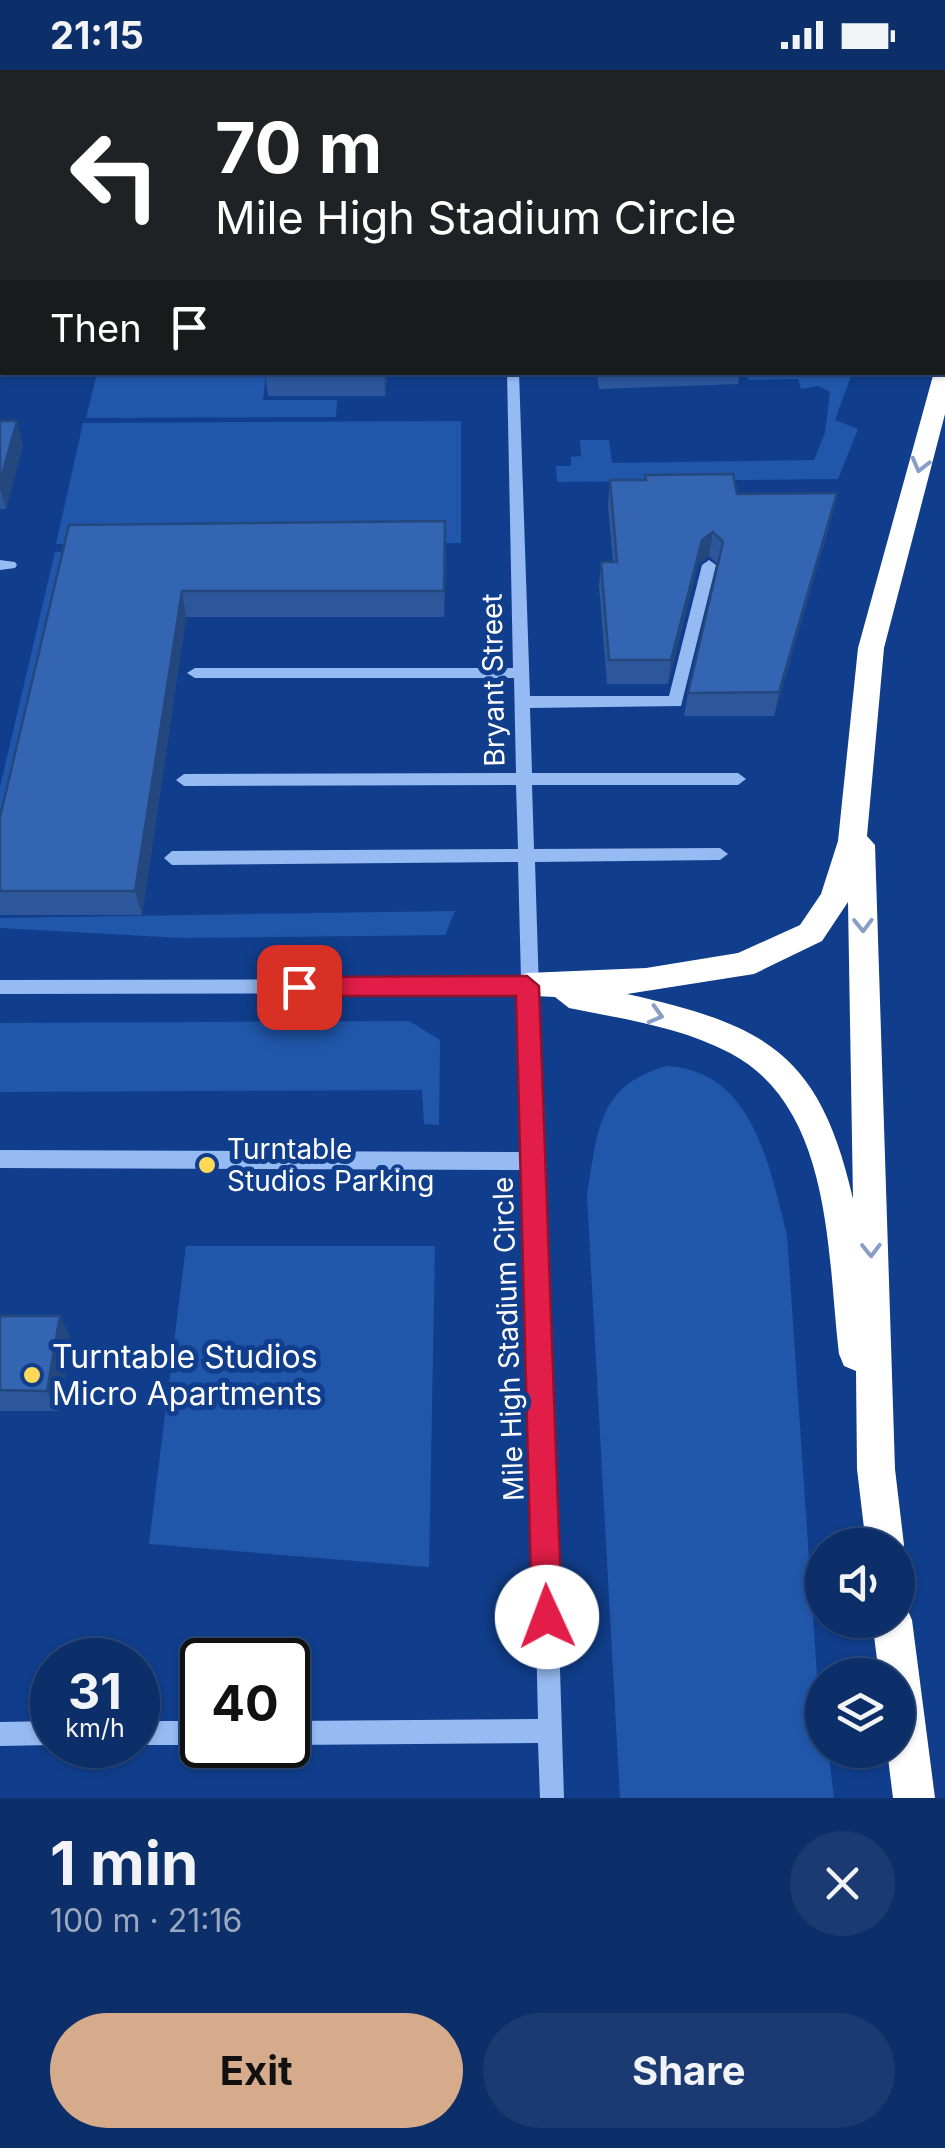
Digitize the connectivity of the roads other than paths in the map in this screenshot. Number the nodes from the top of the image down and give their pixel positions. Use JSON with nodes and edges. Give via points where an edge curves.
{"nodes":[{"id":1,"x":513,"y":375,"type":"edge"},
{"id":2,"x":944,"y":375,"type":"edge"},
{"id":3,"x":709,"y":565,"type":"edge"},
{"id":4,"x":196,"y":673,"type":"dead end"},
{"id":5,"x":520,"y":673,"type":"junction"},
{"id":6,"x":521,"y":702,"type":"junction"},
{"id":7,"x":858,"y":757,"type":"junction"},
{"id":8,"x":738,"y":778,"type":"dead end"},
{"id":9,"x":523,"y":779,"type":"junction"},
{"id":10,"x":184,"y":780,"type":"dead end"},
{"id":11,"x":720,"y":854,"type":"dead end"},
{"id":12,"x":524,"y":856,"type":"junction"},
{"id":13,"x":172,"y":858,"type":"dead end"},
{"id":14,"x":527,"y":986,"type":"junction"},
{"id":15,"x":0,"y":987,"type":"edge"},
{"id":16,"x":0,"y":1159,"type":"edge"},
{"id":17,"x":532,"y":1161,"type":"junction"},
{"id":18,"x":882,"y":1528,"type":"edge"},
{"id":19,"x":882,"y":1528,"type":"edge"},
{"id":20,"x":894,"y":1638,"type":"edge"},
{"id":21,"x":550,"y":1731,"type":"junction"},
{"id":22,"x":310,"y":1733,"type":"edge"},
{"id":23,"x":0,"y":1734,"type":"edge"},
{"id":24,"x":30,"y":1734,"type":"edge"},
{"id":25,"x":552,"y":1798,"type":"edge"},
{"id":26,"x":914,"y":1798,"type":"edge"}],
"edges":[{"from":1,"to":5,"type":"street","name":"Bryant Street"},
{"from":2,"to":7,"type":"highway","one_way":true,"via":[[870,648]]},
{"from":3,"to":6,"type":"street","via":[[675,702]]},
{"from":4,"to":5,"type":"street"},
{"from":5,"to":6,"type":"street","name":"Bryant Street"},
{"from":6,"to":9,"type":"street","name":"Bryant Street"},
{"from":7,"to":14,"type":"highway","via":[[852,842],[836,898],[811,933],[743,964],[646,981]]},
{"from":7,"to":18,"type":"highway","one_way":true},
{"from":8,"to":9,"type":"street"},
{"from":9,"to":10,"type":"street"},
{"from":9,"to":12,"type":"street","name":"Bryant Street"},
{"from":11,"to":12,"type":"street"},
{"from":12,"to":13,"type":"street"},
{"from":12,"to":14,"type":"street","name":"Bryant Street"},
{"from":14,"to":15,"type":"street"},
{"from":14,"to":17,"type":"street","name":"Mile High Stadium Circle"},
{"from":14,"to":19,"type":"highway","one_way":true,"via":[[708,1030],[784,1073],[807,1109],[827,1162]]},
{"from":16,"to":17,"type":"street"},
{"from":17,"to":21,"type":"street","name":"Mile High Stadium Circle"},
{"from":20,"to":26,"type":"highway"},
{"from":21,"to":22,"type":"street"},
{"from":21,"to":25,"type":"street","name":"Mile High Stadium Circle"},
{"from":23,"to":24,"type":"street"}]}
